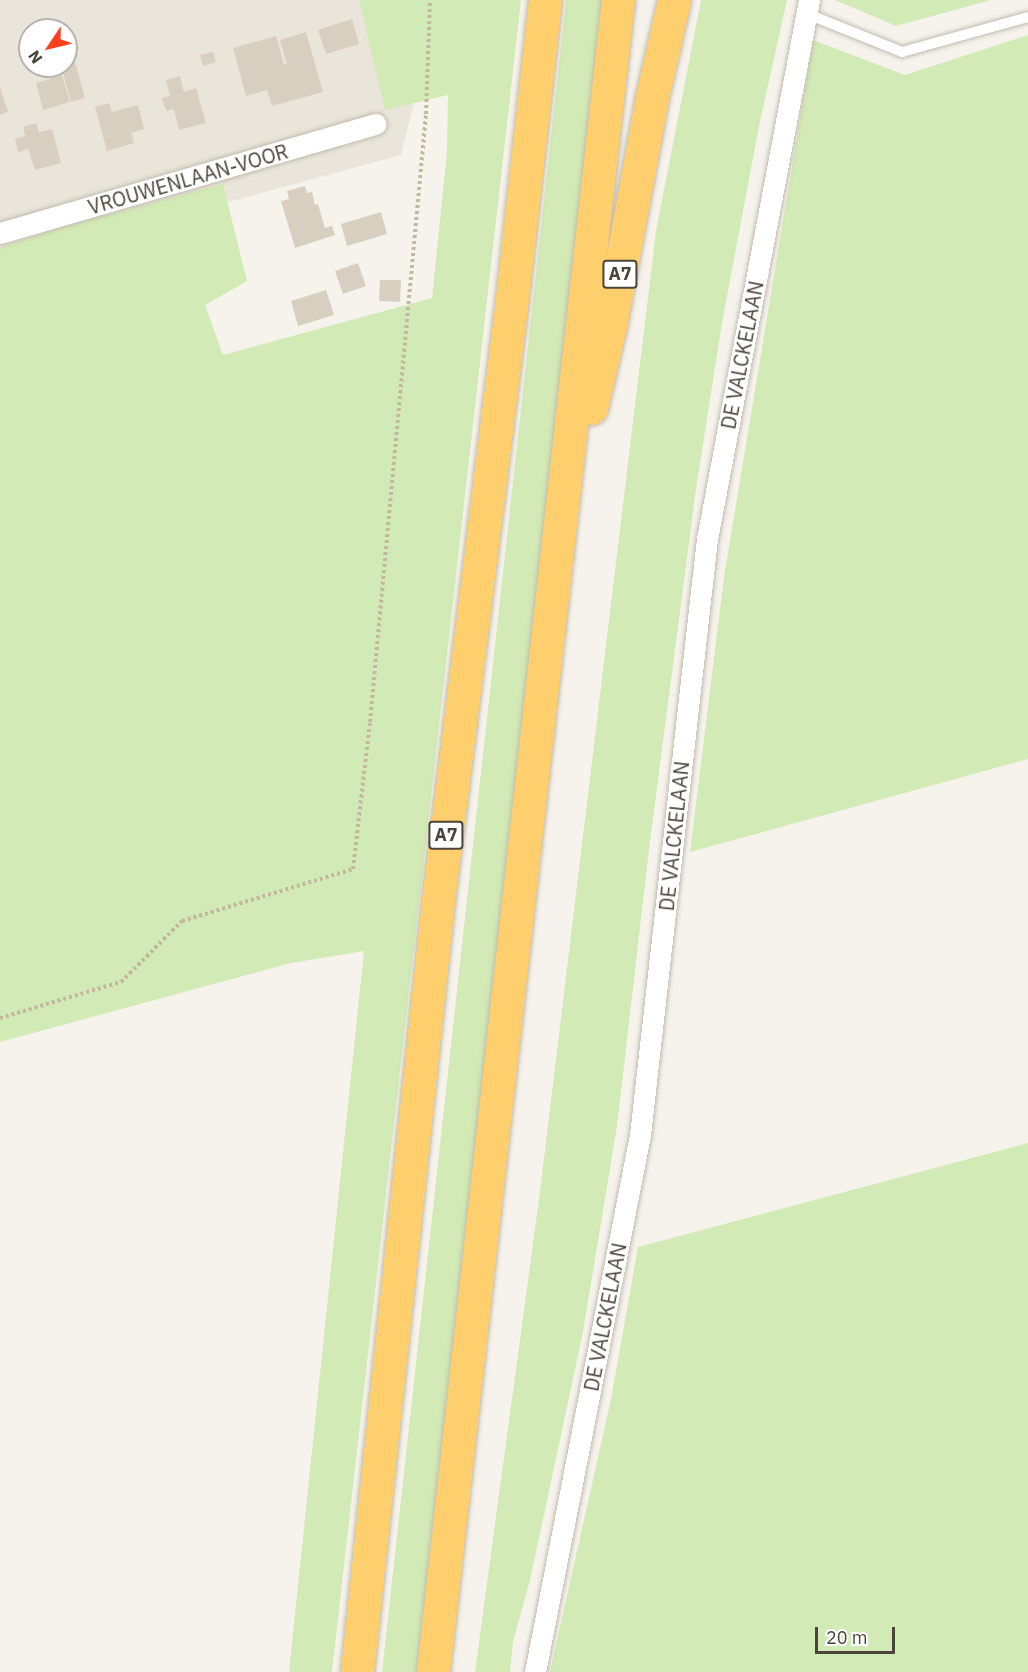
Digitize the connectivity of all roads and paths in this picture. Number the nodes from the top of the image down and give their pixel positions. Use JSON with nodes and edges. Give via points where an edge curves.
{"nodes":[{"id":1,"x":430,"y":0,"type":"edge"},
{"id":2,"x":545,"y":0,"type":"edge"},
{"id":3,"x":618,"y":0,"type":"edge"},
{"id":4,"x":674,"y":0,"type":"edge"},
{"id":5,"x":807,"y":7,"type":"edge"},
{"id":6,"x":1028,"y":17,"type":"edge"},
{"id":7,"x":376,"y":124,"type":"dead end"},
{"id":8,"x":0,"y":233,"type":"edge"},
{"id":9,"x":558,"y":547,"type":"junction"},
{"id":10,"x":0,"y":1018,"type":"edge"},
{"id":11,"x":357,"y":1672,"type":"edge"},
{"id":12,"x":433,"y":1672,"type":"edge"},
{"id":13,"x":535,"y":1672,"type":"edge"}],
"edges":[{"from":1,"to":10,"type":"path","via":[[425,126],[371,710],[352,869],[182,921],[121,982]]},
{"from":2,"to":11,"type":"highway","number":"A7","via":[[437,913]]},
{"from":3,"to":9,"type":"highway","number":"A7"},
{"from":4,"to":9,"type":"highway","number":"A7","via":[[610,326]]},
{"from":5,"to":6,"type":"lane","via":[[902,51]]},
{"from":5,"to":13,"type":"street","name":"DE VALCKELAAN","via":[[707,539],[640,1135]]},
{"from":7,"to":8,"type":"street","name":"VROUWENLAAN-VOOR"},
{"from":9,"to":12,"type":"highway","number":"A7"}]}
